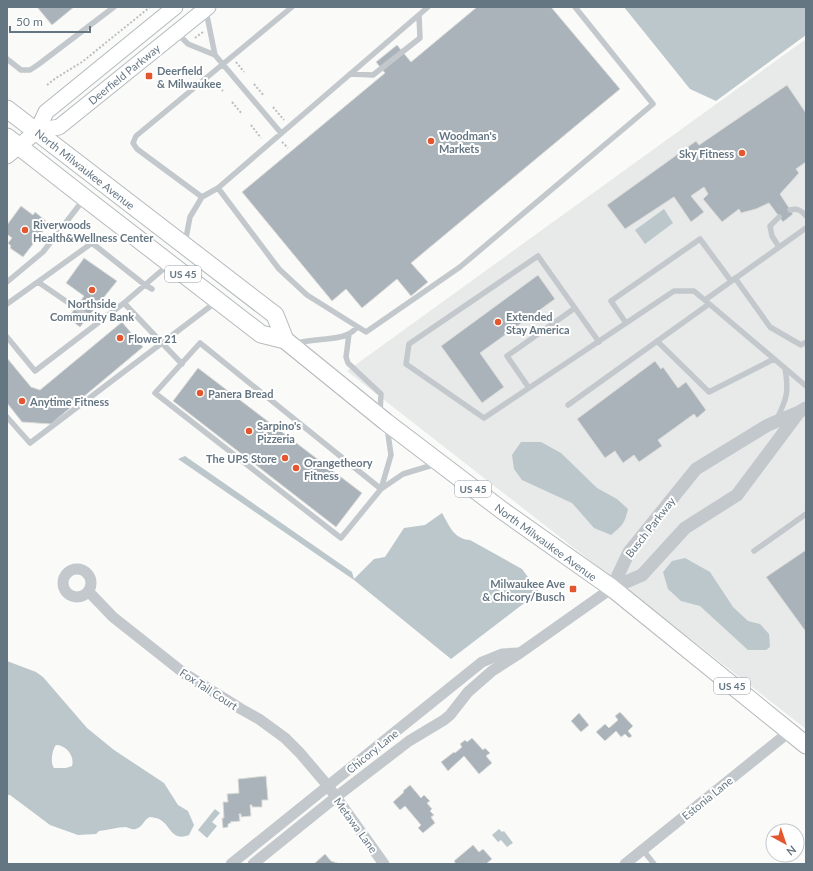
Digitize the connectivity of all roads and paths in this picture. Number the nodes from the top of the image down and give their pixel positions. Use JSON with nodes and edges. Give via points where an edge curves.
{"nodes":[{"id":1,"x":114,"y":7,"type":"edge"},
{"id":2,"x":150,"y":7,"type":"edge"},
{"id":3,"x":175,"y":7,"type":"edge"},
{"id":4,"x":292,"y":7,"type":"edge"},
{"id":5,"x":575,"y":7,"type":"edge"},
{"id":6,"x":207,"y":8,"type":"edge"},
{"id":7,"x":425,"y":8,"type":"edge"},
{"id":8,"x":419,"y":15,"type":"junction"},
{"id":9,"x":176,"y":32,"type":"junction"},
{"id":10,"x":203,"y":32,"type":"dead end"},
{"id":11,"x":191,"y":41,"type":"dead end"},
{"id":12,"x":216,"y":55,"type":"junction"},
{"id":13,"x":232,"y":57,"type":"junction"},
{"id":14,"x":7,"y":59,"type":"edge"},
{"id":15,"x":223,"y":64,"type":"junction"},
{"id":16,"x":244,"y":72,"type":"dead end"},
{"id":17,"x":350,"y":74,"type":"junction"},
{"id":18,"x":210,"y":75,"type":"junction"},
{"id":19,"x":254,"y":84,"type":"dead end"},
{"id":20,"x":47,"y":85,"type":"dead end"},
{"id":21,"x":223,"y":91,"type":"dead end"},
{"id":22,"x":264,"y":96,"type":"dead end"},
{"id":23,"x":232,"y":102,"type":"dead end"},
{"id":24,"x":273,"y":107,"type":"dead end"},
{"id":25,"x":7,"y":108,"type":"edge"},
{"id":26,"x":242,"y":114,"type":"dead end"},
{"id":27,"x":284,"y":120,"type":"dead end"},
{"id":28,"x":251,"y":125,"type":"dead end"},
{"id":29,"x":37,"y":131,"type":"junction"},
{"id":30,"x":281,"y":133,"type":"junction"},
{"id":31,"x":262,"y":138,"type":"dead end"},
{"id":32,"x":280,"y":140,"type":"dead end"},
{"id":33,"x":11,"y":146,"type":"edge"},
{"id":34,"x":288,"y":148,"type":"dead end"},
{"id":35,"x":218,"y":188,"type":"junction"},
{"id":36,"x":202,"y":197,"type":"junction"},
{"id":37,"x":85,"y":198,"type":"junction"},
{"id":38,"x":790,"y":210,"type":"dead end"},
{"id":39,"x":806,"y":216,"type":"edge"},
{"id":40,"x":779,"y":217,"type":"dead end"},
{"id":41,"x":806,"y":228,"type":"edge"},
{"id":42,"x":184,"y":245,"type":"junction"},
{"id":43,"x":779,"y":247,"type":"junction"},
{"id":44,"x":170,"y":264,"type":"junction"},
{"id":45,"x":733,"y":280,"type":"junction"},
{"id":46,"x":7,"y":282,"type":"edge"},
{"id":47,"x":38,"y":282,"type":"junction"},
{"id":48,"x":145,"y":285,"type":"junction"},
{"id":49,"x":152,"y":289,"type":"dead end"},
{"id":50,"x":218,"y":301,"type":"junction"},
{"id":51,"x":707,"y":302,"type":"junction"},
{"id":52,"x":124,"y":303,"type":"junction"},
{"id":53,"x":7,"y":304,"type":"edge"},
{"id":54,"x":575,"y":308,"type":"junction"},
{"id":55,"x":98,"y":323,"type":"junction"},
{"id":56,"x":626,"y":323,"type":"junction"},
{"id":57,"x":357,"y":327,"type":"junction"},
{"id":58,"x":349,"y":334,"type":"junction"},
{"id":59,"x":7,"y":337,"type":"edge"},
{"id":60,"x":657,"y":341,"type":"junction"},
{"id":61,"x":599,"y":342,"type":"junction"},
{"id":62,"x":806,"y":342,"type":"edge"},
{"id":63,"x":288,"y":343,"type":"junction"},
{"id":64,"x":162,"y":344,"type":"junction"},
{"id":65,"x":774,"y":359,"type":"junction"},
{"id":66,"x":182,"y":364,"type":"junction"},
{"id":67,"x":784,"y":368,"type":"junction"},
{"id":68,"x":806,"y":386,"type":"edge"},
{"id":69,"x":529,"y":388,"type":"junction"},
{"id":70,"x":568,"y":405,"type":"dead end"},
{"id":71,"x":802,"y":410,"type":"edge"},
{"id":72,"x":7,"y":417,"type":"edge"},
{"id":73,"x":383,"y":419,"type":"junction"},
{"id":74,"x":776,"y":422,"type":"junction"},
{"id":75,"x":439,"y":463,"type":"junction"},
{"id":76,"x":381,"y":489,"type":"junction"},
{"id":77,"x":806,"y":514,"type":"edge"},
{"id":78,"x":754,"y":550,"type":"dead end"},
{"id":79,"x":612,"y":588,"type":"junction"},
{"id":80,"x":89,"y":592,"type":"dead end"},
{"id":81,"x":520,"y":653,"type":"junction"},
{"id":82,"x":445,"y":692,"type":"junction"},
{"id":83,"x":456,"y":706,"type":"junction"},
{"id":84,"x":788,"y":732,"type":"junction"},
{"id":85,"x":806,"y":745,"type":"edge"},
{"id":86,"x":328,"y":786,"type":"junction"},
{"id":87,"x":336,"y":797,"type":"junction"},
{"id":88,"x":643,"y":850,"type":"junction"},
{"id":89,"x":231,"y":864,"type":"edge"},
{"id":90,"x":253,"y":864,"type":"edge"},
{"id":91,"x":384,"y":864,"type":"edge"},
{"id":92,"x":625,"y":864,"type":"edge"},
{"id":93,"x":654,"y":864,"type":"edge"}],
"edges":[{"from":1,"to":14,"type":"lane","via":[[30,70],[21,70]]},
{"from":2,"to":20,"type":"path","via":[[82,62]]},
{"from":3,"to":29,"type":"main road","name":"Deerfield Parkway","via":[[46,112]]},
{"from":4,"to":13,"type":"lane"},
{"from":5,"to":57,"type":"lane","via":[[653,104],[460,267],[366,332]]},
{"from":6,"to":9,"type":"main road","name":"Deerfield Parkway"},
{"from":6,"to":12,"type":"lane"},
{"from":7,"to":8,"type":"lane"},
{"from":8,"to":17,"type":"lane"},
{"from":8,"to":17,"type":"lane","via":[[420,38],[373,75]]},
{"from":9,"to":12,"type":"lane","via":[[188,44]]},
{"from":9,"to":29,"type":"main road","name":"Deerfield Parkway","via":[[59,126]]},
{"from":10,"to":11,"type":"path"},
{"from":12,"to":15,"type":"lane"},
{"from":13,"to":15,"type":"lane"},
{"from":13,"to":16,"type":"path"},
{"from":15,"to":18,"type":"lane"},
{"from":15,"to":30,"type":"lane"},
{"from":17,"to":30,"type":"lane"},
{"from":18,"to":21,"type":"path"},
{"from":18,"to":36,"type":"lane","via":[[136,136],[133,143],[137,149]]},
{"from":19,"to":22,"type":"path"},
{"from":23,"to":26,"type":"path"},
{"from":24,"to":27,"type":"path"},
{"from":25,"to":29,"type":"main road","name":"North Milwaukee Avenue","number":"US 45"},
{"from":28,"to":31,"type":"path"},
{"from":29,"to":33,"type":"main road","name":"Deerfield Parkway"},
{"from":29,"to":42,"type":"main road","name":"North Milwaukee Avenue","number":"US 45"},
{"from":30,"to":35,"type":"lane"},
{"from":32,"to":34,"type":"path"},
{"from":33,"to":37,"type":"main road","name":"North Milwaukee Avenue","number":"US 45"},
{"from":35,"to":36,"type":"lane"},
{"from":35,"to":57,"type":"lane","via":[[279,270],[307,295]]},
{"from":36,"to":42,"type":"lane","via":[[190,217]]},
{"from":37,"to":44,"type":"main road","name":"North Milwaukee Avenue","number":"US 45"},
{"from":37,"to":46,"type":"lane","via":[[43,252]]},
{"from":38,"to":39,"type":"lane","via":[[796,208]]},
{"from":40,"to":43,"type":"lane","via":[[770,226],[772,236]]},
{"from":41,"to":43,"type":"lane"},
{"from":42,"to":63,"type":"main road","name":"North Milwaukee Avenue","number":"US 45","via":[[275,315]]},
{"from":43,"to":45,"type":"lane"},
{"from":44,"to":48,"type":"lane"},
{"from":44,"to":50,"type":"main road","name":"North Milwaukee Avenue","number":"US 45"},
{"from":45,"to":51,"type":"lane"},
{"from":45,"to":56,"type":"lane","via":[[700,239],[611,301]]},
{"from":45,"to":62,"type":"lane","via":[[770,327],[801,345]]},
{"from":47,"to":48,"type":"lane","via":[[92,243]]},
{"from":47,"to":53,"type":"lane"},
{"from":47,"to":55,"type":"lane"},
{"from":48,"to":49,"type":"lane"},
{"from":48,"to":52,"type":"lane"},
{"from":50,"to":63,"type":"main road","name":"North Milwaukee Avenue","number":"US 45","via":[[261,334]]},
{"from":50,"to":64,"type":"lane"},
{"from":51,"to":56,"type":"lane","via":[[694,291],[674,291]]},
{"from":51,"to":60,"type":"lane"},
{"from":51,"to":65,"type":"lane"},
{"from":52,"to":55,"type":"lane"},
{"from":52,"to":64,"type":"lane"},
{"from":54,"to":61,"type":"lane"},
{"from":54,"to":69,"type":"lane","via":[[507,356]]},
{"from":54,"to":69,"type":"lane","via":[[538,256],[409,344],[406,364],[484,418]]},
{"from":55,"to":59,"type":"lane","via":[[35,371]]},
{"from":56,"to":61,"type":"lane"},
{"from":57,"to":58,"type":"lane"},
{"from":58,"to":63,"type":"lane"},
{"from":58,"to":73,"type":"lane","via":[[346,357],[348,363],[381,394]]},
{"from":60,"to":65,"type":"lane","via":[[709,392]]},
{"from":60,"to":70,"type":"lane"},
{"from":61,"to":69,"type":"lane"},
{"from":63,"to":73,"type":"main road","name":"North Milwaukee Avenue","number":"US 45"},
{"from":64,"to":66,"type":"lane"},
{"from":64,"to":72,"type":"lane","via":[[30,443]]},
{"from":65,"to":67,"type":"lane"},
{"from":66,"to":76,"type":"lane","via":[[200,343]]},
{"from":66,"to":76,"type":"lane","via":[[154,394],[341,538]]},
{"from":67,"to":68,"type":"lane"},
{"from":67,"to":74,"type":"lane","via":[[788,384],[786,401]]},
{"from":71,"to":74,"type":"street","name":"Busch Parkway"},
{"from":71,"to":79,"type":"street","name":"Busch Parkway","via":[[738,495],[685,528],[642,575]]},
{"from":73,"to":75,"type":"main road","name":"North Milwaukee Avenue","number":"US 45"},
{"from":73,"to":76,"type":"lane","via":[[391,455]]},
{"from":74,"to":79,"type":"street","name":"Busch Parkway","via":[[696,469],[629,552]]},
{"from":75,"to":76,"type":"lane","via":[[404,474]]},
{"from":75,"to":79,"type":"main road","name":"North Milwaukee Avenue","number":"US 45","via":[[507,515]]},
{"from":77,"to":78,"type":"lane"},
{"from":79,"to":81,"type":"street","name":"Chicory Lane"},
{"from":79,"to":84,"type":"main road","name":"North Milwaukee Avenue","number":"US 45"},
{"from":80,"to":86,"type":"street","name":"Fox Tail Court","via":[[113,617],[173,665],[285,738]]},
{"from":81,"to":82,"type":"street","name":"Chicory Lane","via":[[502,654],[482,662]]},
{"from":81,"to":83,"type":"street","name":"Chicory Lane","via":[[492,671]]},
{"from":82,"to":83,"type":"street"},
{"from":82,"to":86,"type":"street","name":"Chicory Lane"},
{"from":83,"to":87,"type":"street","name":"Chicory Lane","via":[[444,720],[409,741]]},
{"from":84,"to":85,"type":"main road","name":"North Milwaukee Avenue","number":"US 45"},
{"from":84,"to":88,"type":"street","name":"Estonia Lane"},
{"from":86,"to":87,"type":"street","name":"Metawa Lane"},
{"from":86,"to":89,"type":"street","name":"Chicory Lane"},
{"from":87,"to":90,"type":"street","name":"Chicory Lane"},
{"from":87,"to":91,"type":"street","name":"Metawa Lane"},
{"from":88,"to":92,"type":"street","name":"Estonia Lane"},
{"from":88,"to":93,"type":"lane"}]}
